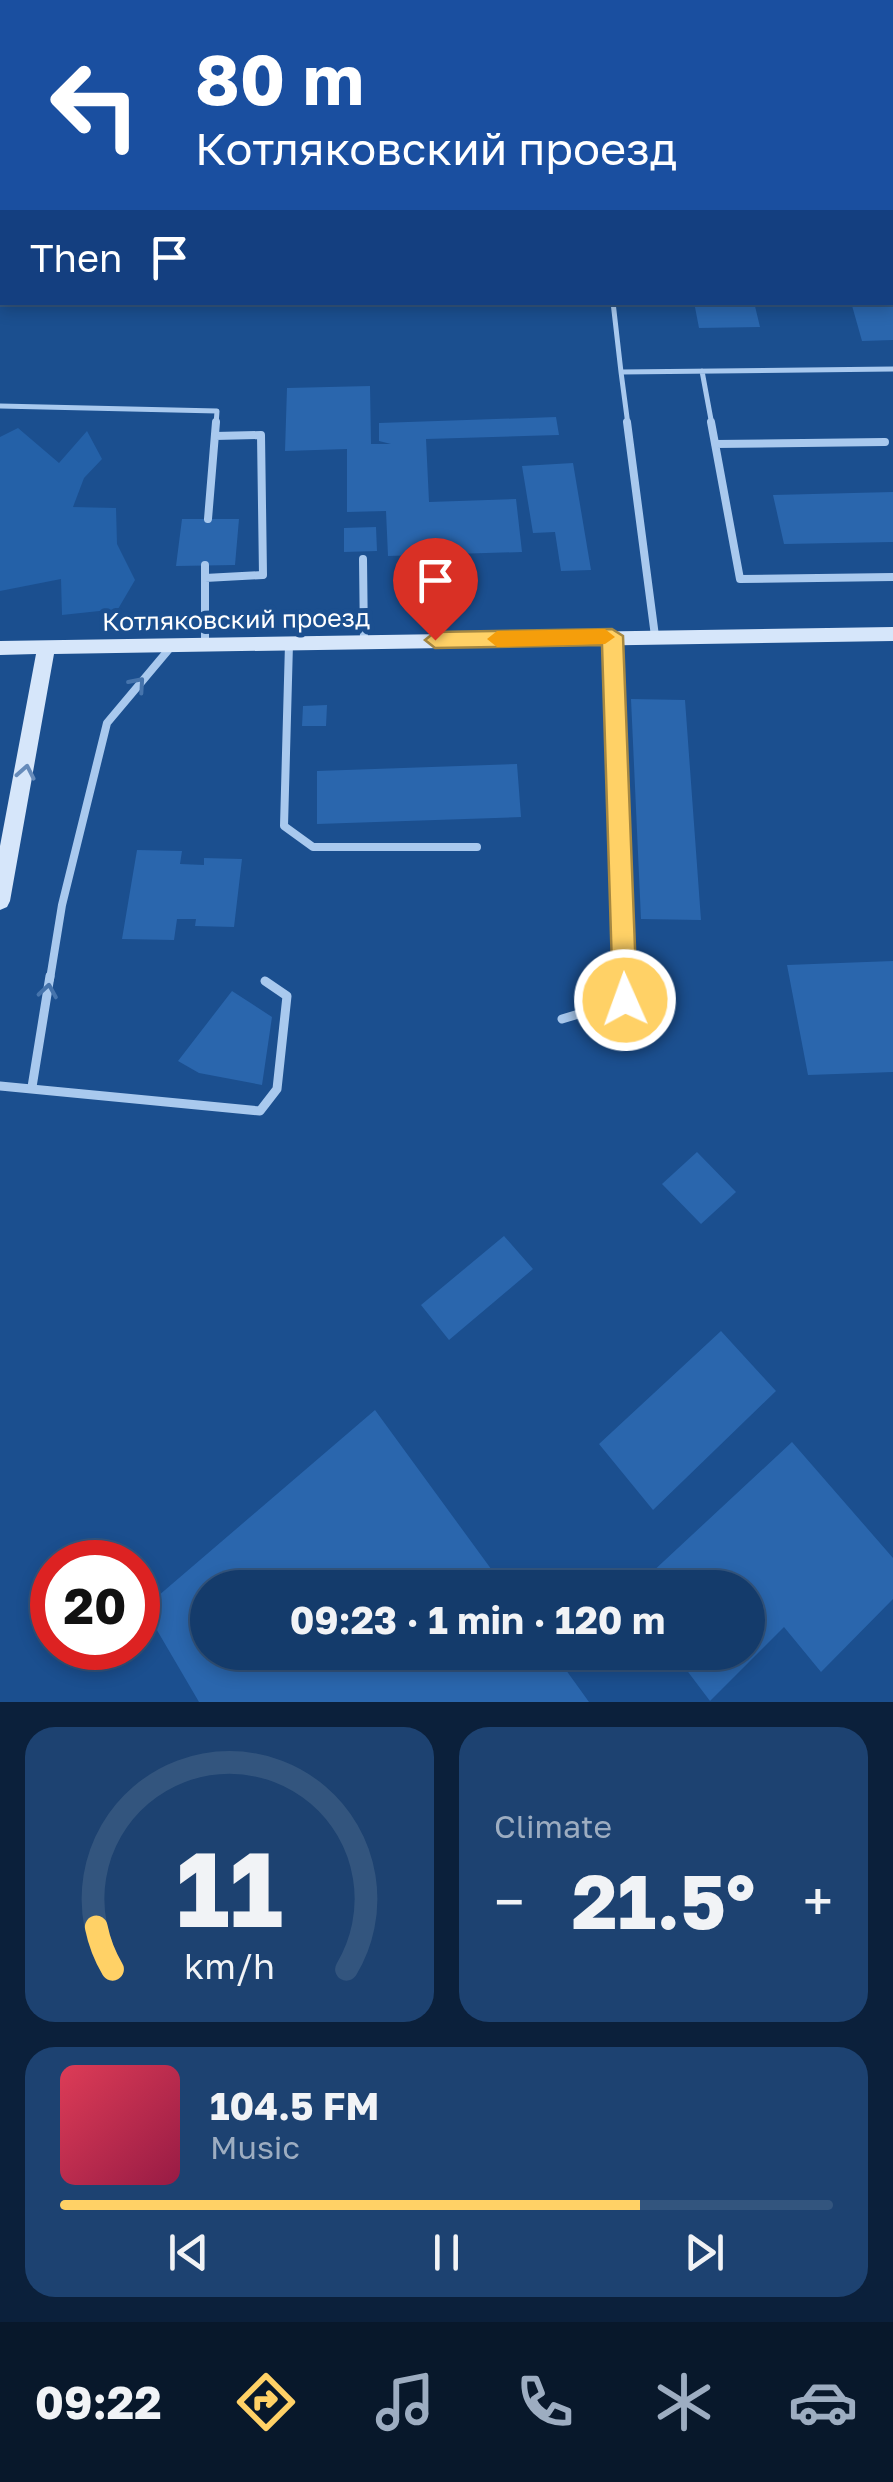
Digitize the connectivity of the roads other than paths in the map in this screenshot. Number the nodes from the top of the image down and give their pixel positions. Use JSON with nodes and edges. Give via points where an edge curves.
{"nodes":[{"id":1,"x":614,"y":305,"type":"edge"},
{"id":2,"x":893,"y":369,"type":"edge"},
{"id":3,"x":702,"y":371,"type":"junction"},
{"id":4,"x":621,"y":372,"type":"junction"},
{"id":5,"x":0,"y":406,"type":"edge"},
{"id":6,"x":215,"y":436,"type":"junction"},
{"id":7,"x":885,"y":442,"type":"dead end"},
{"id":8,"x":715,"y":444,"type":"junction"},
{"id":9,"x":208,"y":519,"type":"dead end"},
{"id":10,"x":363,"y":558,"type":"dead end"},
{"id":11,"x":205,"y":566,"type":"dead end"},
{"id":12,"x":893,"y":577,"type":"edge"},
{"id":13,"x":205,"y":578,"type":"junction"},
{"id":14,"x":893,"y":634,"type":"edge"},
{"id":15,"x":612,"y":636,"type":"junction"},
{"id":16,"x":655,"y":636,"type":"junction"},
{"id":17,"x":364,"y":642,"type":"junction"},
{"id":18,"x":289,"y":644,"type":"junction"},
{"id":19,"x":204,"y":646,"type":"junction"},
{"id":20,"x":171,"y":647,"type":"junction"},
{"id":21,"x":0,"y":648,"type":"edge"},
{"id":22,"x":46,"y":648,"type":"junction"},
{"id":23,"x":478,"y":847,"type":"dead end"},
{"id":24,"x":0,"y":902,"type":"edge"},
{"id":25,"x":265,"y":981,"type":"dead end"},
{"id":26,"x":562,"y":1019,"type":"dead end"},
{"id":27,"x":0,"y":1086,"type":"edge"},
{"id":28,"x":32,"y":1087,"type":"junction"}],
"edges":[{"from":1,"to":4,"type":"lane"},
{"from":2,"to":3,"type":"lane"},
{"from":3,"to":4,"type":"lane"},
{"from":3,"to":8,"type":"lane"},
{"from":4,"to":16,"type":"lane"},
{"from":5,"to":6,"type":"lane","via":[[217,411]]},
{"from":6,"to":9,"type":"lane"},
{"from":6,"to":13,"type":"lane","via":[[261,436],[263,574]]},
{"from":7,"to":8,"type":"lane"},
{"from":8,"to":12,"type":"lane","via":[[740,579]]},
{"from":10,"to":17,"type":"lane"},
{"from":11,"to":13,"type":"lane"},
{"from":13,"to":19,"type":"lane"},
{"from":14,"to":16,"type":"main road","name":"Котляковский проезд"},
{"from":15,"to":16,"type":"main road","name":"Котляковский проезд"},
{"from":15,"to":17,"type":"main road","name":"Котляковский проезд"},
{"from":15,"to":26,"type":"lane","via":[[625,1000]]},
{"from":17,"to":18,"type":"main road","name":"Котляковский проезд"},
{"from":18,"to":19,"type":"main road","name":"Котляковский проезд"},
{"from":18,"to":23,"type":"lane","via":[[284,826],[313,847]]},
{"from":19,"to":20,"type":"main road","name":"Котляковский проезд"},
{"from":20,"to":22,"type":"main road","name":"Котляковский проезд"},
{"from":28,"to":20,"type":"lane","one_way":true,"via":[[62,905],[107,722]]},
{"from":21,"to":22,"type":"main road","name":"Котляковский проезд"},
{"from":24,"to":22,"type":"main road","one_way":true},
{"from":25,"to":28,"type":"lane","via":[[287,996],[277,1089],[260,1110]]},
{"from":27,"to":28,"type":"lane"}]}
